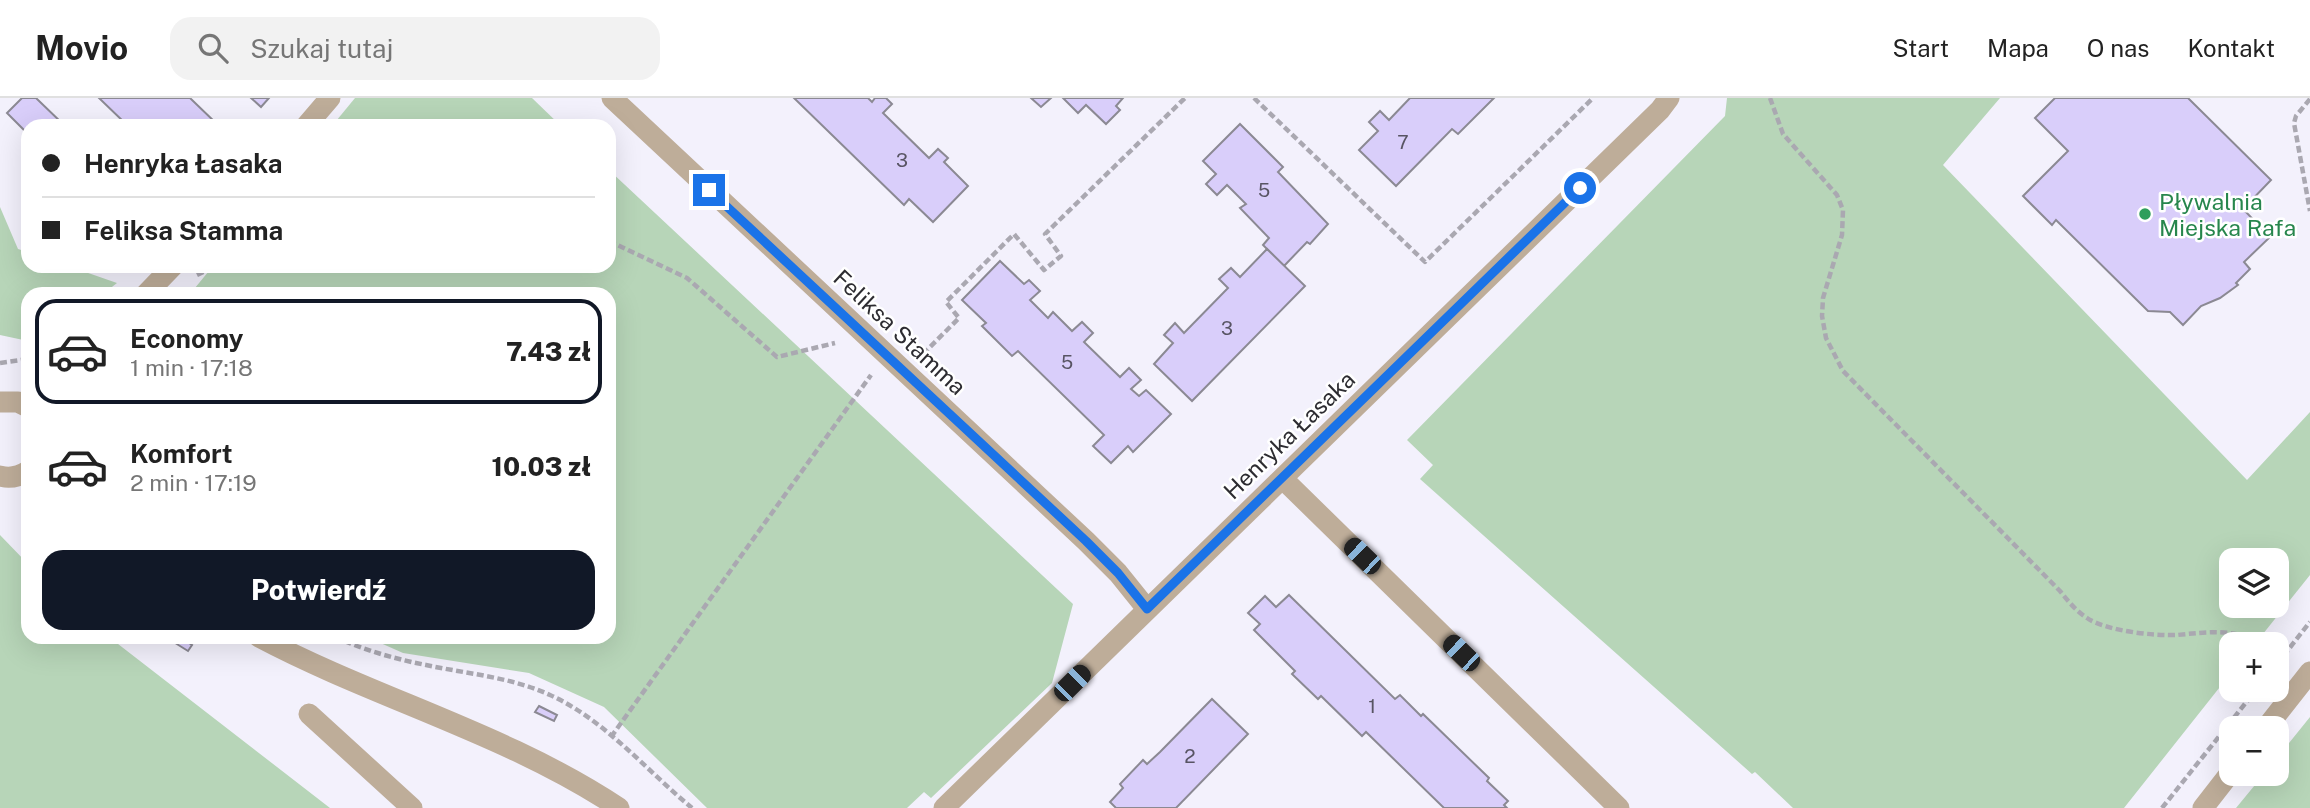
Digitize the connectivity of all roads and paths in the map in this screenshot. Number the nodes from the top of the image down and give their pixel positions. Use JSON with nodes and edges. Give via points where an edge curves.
{"nodes":[{"id":1,"x":330,"y":98,"type":"edge"},
{"id":2,"x":612,"y":98,"type":"edge"},
{"id":3,"x":1185,"y":98,"type":"edge"},
{"id":4,"x":1254,"y":98,"type":"edge"},
{"id":5,"x":1593,"y":98,"type":"edge"},
{"id":6,"x":1669,"y":98,"type":"edge"},
{"id":7,"x":1770,"y":98,"type":"edge"},
{"id":8,"x":2310,"y":99,"type":"edge"},
{"id":9,"x":312,"y":119,"type":"edge"},
{"id":10,"x":2310,"y":211,"type":"edge"},
{"id":11,"x":616,"y":245,"type":"edge"},
{"id":12,"x":166,"y":273,"type":"edge"},
{"id":13,"x":153,"y":287,"type":"edge"},
{"id":14,"x":865,"y":337,"type":"junction"},
{"id":15,"x":886,"y":355,"type":"junction"},
{"id":16,"x":21,"y":360,"type":"edge"},
{"id":17,"x":0,"y":363,"type":"edge"},
{"id":18,"x":905,"y":373,"type":"junction"},
{"id":19,"x":0,"y":402,"type":"edge"},
{"id":20,"x":21,"y":403,"type":"edge"},
{"id":21,"x":21,"y":475,"type":"edge"},
{"id":22,"x":0,"y":476,"type":"edge"},
{"id":23,"x":1283,"y":479,"type":"junction"},
{"id":24,"x":1147,"y":609,"type":"junction"},
{"id":25,"x":2310,"y":622,"type":"edge"},
{"id":26,"x":2220,"y":632,"type":"edge"},
{"id":27,"x":272,"y":644,"type":"edge"},
{"id":28,"x":350,"y":644,"type":"edge"},
{"id":29,"x":2289,"y":646,"type":"edge"},
{"id":30,"x":2310,"y":672,"type":"edge"},
{"id":31,"x":2246,"y":702,"type":"edge"},
{"id":32,"x":309,"y":713,"type":"dead end"},
{"id":33,"x":2275,"y":716,"type":"edge"},
{"id":34,"x":611,"y":737,"type":"junction"},
{"id":35,"x":2220,"y":786,"type":"edge"},
{"id":36,"x":412,"y":808,"type":"edge"},
{"id":37,"x":619,"y":808,"type":"edge"},
{"id":38,"x":692,"y":808,"type":"edge"},
{"id":39,"x":944,"y":808,"type":"edge"},
{"id":40,"x":1619,"y":808,"type":"edge"},
{"id":41,"x":2162,"y":808,"type":"edge"},
{"id":42,"x":2203,"y":808,"type":"edge"}],
"edges":[{"from":1,"to":9,"type":"street"},
{"from":2,"to":14,"type":"street","name":"Feliksa Stamma"},
{"from":3,"to":18,"type":"path","via":[[1045,234],[1061,256],[1044,270],[1013,234],[946,302],[959,318]]},
{"from":4,"to":5,"type":"path","via":[[1425,262]]},
{"from":6,"to":23,"type":"street","name":"Henryka Łasaka"},
{"from":7,"to":26,"type":"path","via":[[1783,134],[1837,195],[1843,210],[1842,235],[1822,316],[1826,338],[1843,372],[2089,620],[2148,633]]},
{"from":8,"to":10,"type":"path","via":[[2294,123]]},
{"from":11,"to":14,"type":"path","via":[[687,278],[777,357]]},
{"from":12,"to":13,"type":"street"},
{"from":14,"to":15,"type":"street","name":"Feliksa Stamma"},
{"from":15,"to":18,"type":"street","name":"Feliksa Stamma"},
{"from":15,"to":34,"type":"path"},
{"from":16,"to":17,"type":"path"},
{"from":18,"to":24,"type":"street","name":"Feliksa Stamma","via":[[1118,573]]},
{"from":19,"to":20,"type":"street"},
{"from":21,"to":22,"type":"street"},
{"from":23,"to":24,"type":"street","name":"Henryka Łasaka"},
{"from":23,"to":40,"type":"street"},
{"from":24,"to":39,"type":"street","name":"Henryka Łasaka"},
{"from":25,"to":29,"type":"path"},
{"from":27,"to":37,"type":"street","via":[[511,748]]},
{"from":28,"to":34,"type":"path","via":[[532,688],[567,704]]},
{"from":30,"to":33,"type":"street"},
{"from":31,"to":41,"type":"path"},
{"from":32,"to":36,"type":"street"},
{"from":34,"to":38,"type":"path"},
{"from":35,"to":42,"type":"street"}]}
